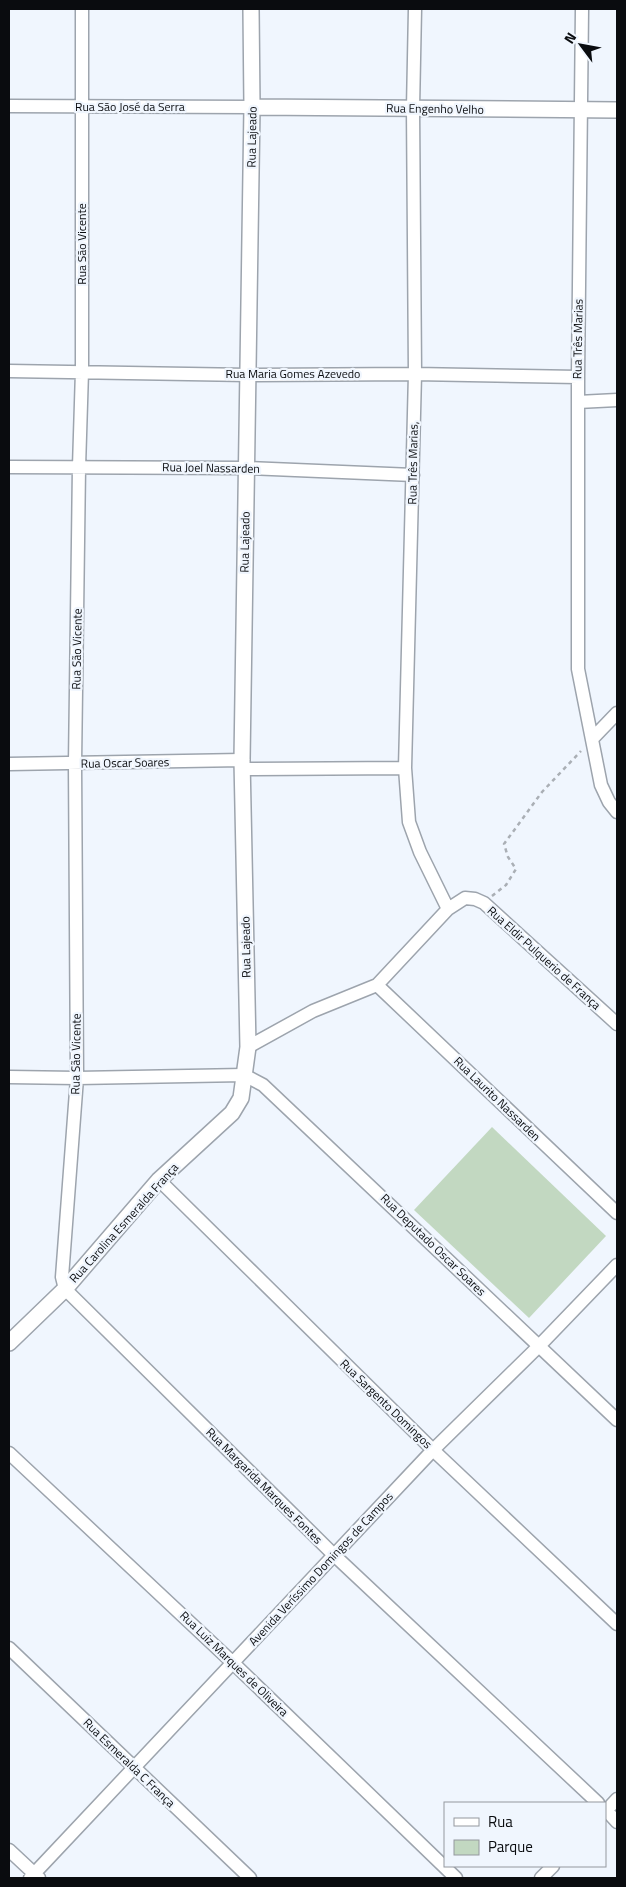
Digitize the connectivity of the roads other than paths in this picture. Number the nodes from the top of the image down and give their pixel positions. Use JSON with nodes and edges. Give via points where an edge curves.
{"nodes":[{"id":1,"x":82,"y":9,"type":"edge"},
{"id":2,"x":251,"y":9,"type":"edge"},
{"id":3,"x":415,"y":9,"type":"edge"},
{"id":4,"x":582,"y":9,"type":"edge"},
{"id":5,"x":9,"y":106,"type":"edge"},
{"id":6,"x":82,"y":106,"type":"junction"},
{"id":7,"x":252,"y":107,"type":"junction"},
{"id":8,"x":413,"y":108,"type":"junction"},
{"id":9,"x":582,"y":110,"type":"junction"},
{"id":10,"x":617,"y":110,"type":"edge"},
{"id":11,"x":9,"y":371,"type":"edge"},
{"id":12,"x":82,"y":371,"type":"junction"},
{"id":13,"x":415,"y":374,"type":"junction"},
{"id":14,"x":248,"y":375,"type":"junction"},
{"id":15,"x":578,"y":377,"type":"junction"},
{"id":16,"x":617,"y":400,"type":"edge"},
{"id":17,"x":578,"y":402,"type":"junction"},
{"id":18,"x":9,"y":467,"type":"edge"},
{"id":19,"x":79,"y":467,"type":"junction"},
{"id":20,"x":246,"y":468,"type":"junction"},
{"id":21,"x":413,"y":475,"type":"junction"},
{"id":22,"x":617,"y":713,"type":"edge"},
{"id":23,"x":592,"y":740,"type":"junction"},
{"id":24,"x":9,"y":764,"type":"edge"},
{"id":25,"x":75,"y":764,"type":"junction"},
{"id":26,"x":242,"y":765,"type":"junction"},
{"id":27,"x":405,"y":768,"type":"junction"},
{"id":28,"x":617,"y":812,"type":"edge"},
{"id":29,"x":448,"y":909,"type":"junction"},
{"id":30,"x":377,"y":985,"type":"junction"},
{"id":31,"x":617,"y":1024,"type":"edge"},
{"id":32,"x":248,"y":1047,"type":"junction"},
{"id":33,"x":244,"y":1075,"type":"junction"},
{"id":34,"x":9,"y":1077,"type":"edge"},
{"id":35,"x":77,"y":1078,"type":"junction"},
{"id":36,"x":159,"y":1180,"type":"junction"},
{"id":37,"x":617,"y":1213,"type":"edge"},
{"id":38,"x":617,"y":1265,"type":"edge"},
{"id":39,"x":64,"y":1289,"type":"junction"},
{"id":40,"x":9,"y":1342,"type":"edge"},
{"id":41,"x":539,"y":1346,"type":"junction"},
{"id":42,"x":617,"y":1420,"type":"edge"},
{"id":43,"x":433,"y":1450,"type":"junction"},
{"id":44,"x":9,"y":1453,"type":"edge"},
{"id":45,"x":334,"y":1556,"type":"junction"},
{"id":46,"x":617,"y":1624,"type":"edge"},
{"id":47,"x":9,"y":1648,"type":"edge"},
{"id":48,"x":232,"y":1662,"type":"junction"},
{"id":49,"x":134,"y":1767,"type":"junction"},
{"id":50,"x":617,"y":1799,"type":"edge"},
{"id":51,"x":597,"y":1802,"type":"edge"},
{"id":52,"x":606,"y":1807,"type":"edge"},
{"id":53,"x":606,"y":1811,"type":"edge"},
{"id":54,"x":617,"y":1822,"type":"edge"},
{"id":55,"x":9,"y":1850,"type":"edge"},
{"id":56,"x":444,"y":1866,"type":"edge"},
{"id":57,"x":445,"y":1867,"type":"edge"},
{"id":58,"x":552,"y":1867,"type":"edge"},
{"id":59,"x":35,"y":1877,"type":"edge"},
{"id":60,"x":250,"y":1878,"type":"edge"},
{"id":61,"x":456,"y":1878,"type":"edge"},
{"id":62,"x":541,"y":1878,"type":"edge"}],
"edges":[{"from":1,"to":6,"type":"street","name":"Rua São Vicente"},
{"from":2,"to":7,"type":"street","name":"Rua Lajeado"},
{"from":3,"to":8,"type":"street","name":"Rua Três Marias,"},
{"from":4,"to":9,"type":"street","name":"Rua Três Marias"},
{"from":5,"to":6,"type":"street","name":"Rua São José da Serra"},
{"from":6,"to":7,"type":"street","name":"Rua São José da Serra"},
{"from":6,"to":12,"type":"street","name":"Rua São Vicente"},
{"from":7,"to":8,"type":"street","name":"Rua Engenho Velho"},
{"from":7,"to":14,"type":"street","name":"Rua Lajeado"},
{"from":8,"to":9,"type":"street","name":"Rua Engenho Velho"},
{"from":8,"to":13,"type":"street","name":"Rua Três Marias,"},
{"from":9,"to":10,"type":"street","name":"Rua Engenho Velho"},
{"from":9,"to":15,"type":"street","name":"Rua Três Marias"},
{"from":11,"to":12,"type":"street","name":"Rua Maria Gomes Azevedo"},
{"from":12,"to":14,"type":"street","name":"Rua Maria Gomes Azevedo"},
{"from":12,"to":19,"type":"street","name":"Rua São Vicente"},
{"from":13,"to":14,"type":"street","name":"Rua Maria Gomes Azevedo"},
{"from":13,"to":15,"type":"street","name":"Rua Maria Gomes Azevedo"},
{"from":13,"to":21,"type":"street","name":"Rua Três Marias,"},
{"from":14,"to":20,"type":"street","name":"Rua Lajeado"},
{"from":15,"to":17,"type":"street","name":"Rua Três Marias"},
{"from":16,"to":17,"type":"street"},
{"from":17,"to":23,"type":"street","name":"Rua Três Marias","via":[[578,669]]},
{"from":18,"to":19,"type":"street","name":"Rua Joel Nassarden"},
{"from":19,"to":20,"type":"street","name":"Rua Joel Nassarden"},
{"from":19,"to":25,"type":"street","name":"Rua São Vicente"},
{"from":20,"to":21,"type":"street","name":"Rua Joel Nassarden"},
{"from":20,"to":26,"type":"street","name":"Rua Lajeado"},
{"from":21,"to":27,"type":"street","name":"Rua Três Marias,"},
{"from":22,"to":23,"type":"street"},
{"from":23,"to":28,"type":"street","via":[[601,785]]},
{"from":24,"to":25,"type":"street","name":"Rua Oscar Soares"},
{"from":25,"to":26,"type":"street","name":"Rua Oscar Soares"},
{"from":25,"to":35,"type":"street","name":"Rua São Vicente"},
{"from":26,"to":27,"type":"street","name":"Rua Oscar Soares"},
{"from":26,"to":32,"type":"street","name":"Rua Lajeado"},
{"from":27,"to":29,"type":"street","name":"Rua Três Marias,","via":[[409,822]]},
{"from":29,"to":30,"type":"street","name":"Rua Eldir Pulquerio de França"},
{"from":29,"to":31,"type":"street","name":"Rua Eldir Pulquerio de França","via":[[465,898],[484,903]]},
{"from":30,"to":32,"type":"street","name":"Rua Eldir Pulquerio de França","via":[[313,1011]]},
{"from":30,"to":37,"type":"street","name":"Rua Laurito Nassarden"},
{"from":32,"to":33,"type":"street","name":"Rua Lajeado"},
{"from":33,"to":35,"type":"street"},
{"from":33,"to":36,"type":"street","name":"Rua Carolina Esmeralda França","via":[[241,1098],[232,1113]]},
{"from":33,"to":41,"type":"street","name":"Rua Deputado Oscar Soares","via":[[281,1100]]},
{"from":34,"to":35,"type":"street"},
{"from":35,"to":39,"type":"street","name":"Rua São Vicente","via":[[62,1277]]},
{"from":36,"to":39,"type":"street","name":"Rua Carolina Esmeralda França"},
{"from":36,"to":43,"type":"street","name":"Rua Sargento Domingos"},
{"from":38,"to":41,"type":"street","name":"Avenida Veríssimo Domingos de Campos"},
{"from":39,"to":40,"type":"street","name":"Rua Carolina Esmeralda França"},
{"from":39,"to":45,"type":"street","name":"Rua Margarida Marques Fontes"},
{"from":41,"to":42,"type":"street","name":"Rua Deputado Oscar Soares"},
{"from":41,"to":43,"type":"street","name":"Avenida Veríssimo Domingos de Campos"},
{"from":43,"to":45,"type":"street","name":"Avenida Veríssimo Domingos de Campos"},
{"from":43,"to":46,"type":"street","name":"Rua Sargento Domingos"},
{"from":44,"to":48,"type":"street","name":"Rua Luiz Marques de Oliveira"},
{"from":45,"to":48,"type":"street","name":"Avenida Veríssimo Domingos de Campos"},
{"from":45,"to":51,"type":"street","name":"Rua Margarida Marques Fontes"},
{"from":47,"to":49,"type":"street","name":"Rua Esmeralda C França"},
{"from":48,"to":49,"type":"street","name":"Avenida Veríssimo Domingos de Campos"},
{"from":48,"to":56,"type":"street","name":"Rua Luiz Marques de Oliveira"},
{"from":49,"to":59,"type":"street","name":"Avenida Veríssimo Domingos de Campos"},
{"from":49,"to":60,"type":"street","name":"Rua Esmeralda C França"},
{"from":50,"to":52,"type":"street"},
{"from":53,"to":54,"type":"street","name":"Rua Margarida Marques Fontes"},
{"from":55,"to":59,"type":"street"},
{"from":57,"to":61,"type":"street","name":"Rua Luiz Marques de Oliveira"},
{"from":58,"to":62,"type":"street"}]}
